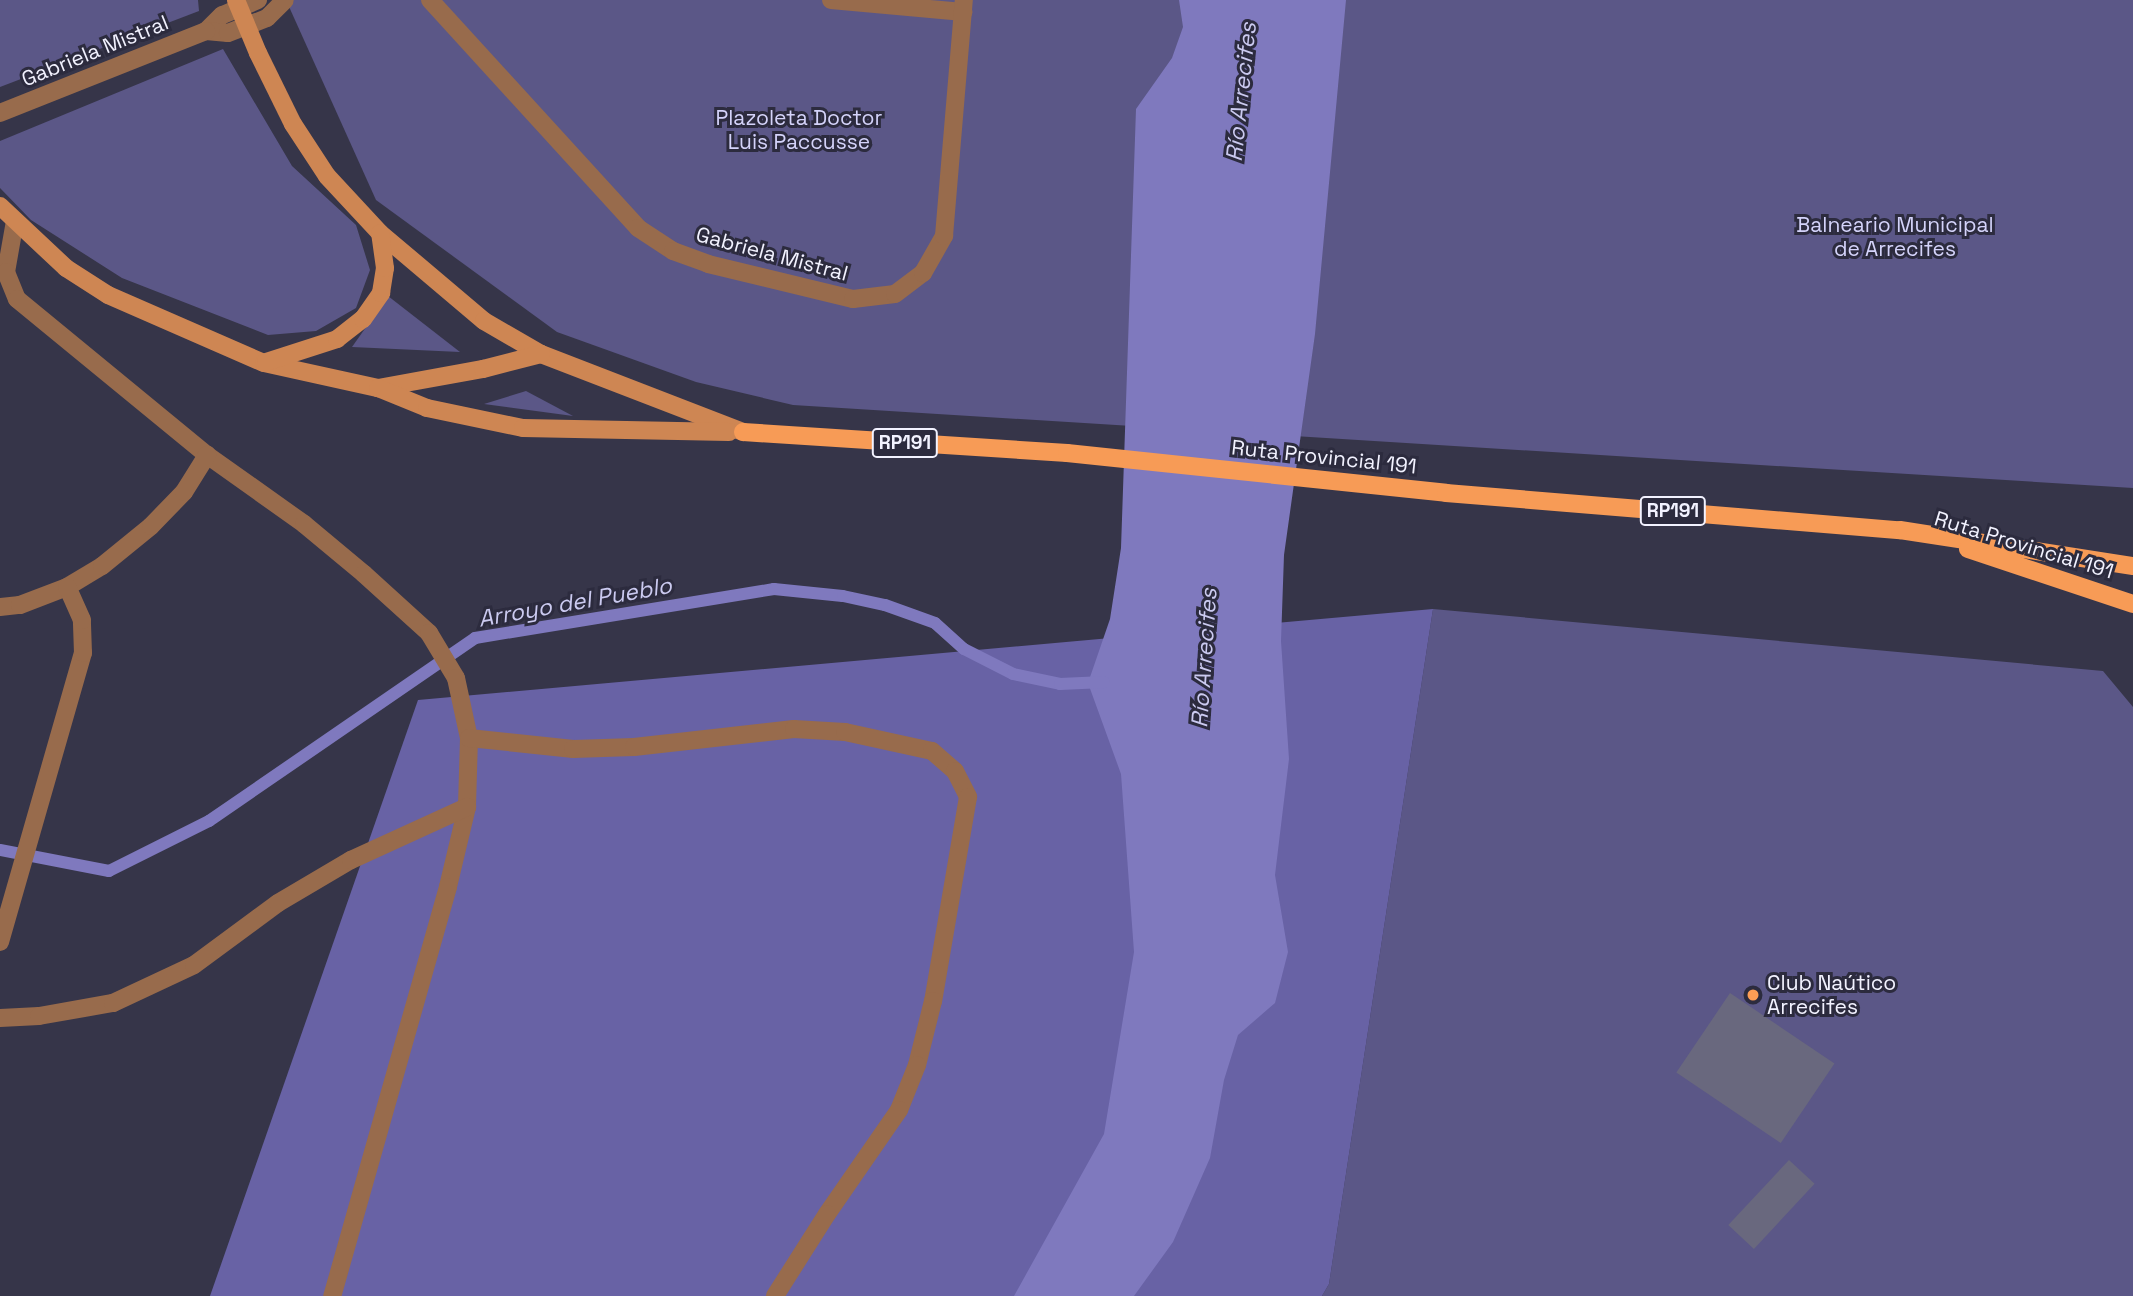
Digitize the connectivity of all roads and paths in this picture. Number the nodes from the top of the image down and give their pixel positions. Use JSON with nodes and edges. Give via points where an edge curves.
{"nodes":[{"id":1,"x":236,"y":0,"type":"edge"},
{"id":2,"x":258,"y":0,"type":"edge"},
{"id":3,"x":278,"y":0,"type":"edge"},
{"id":4,"x":430,"y":0,"type":"edge"},
{"id":5,"x":831,"y":0,"type":"edge"},
{"id":6,"x":964,"y":6,"type":"edge"},
{"id":7,"x":206,"y":31,"type":"junction"},
{"id":8,"x":0,"y":113,"type":"edge"},
{"id":9,"x":0,"y":206,"type":"edge"},
{"id":10,"x":7,"y":217,"type":"edge"},
{"id":11,"x":380,"y":233,"type":"junction"},
{"id":12,"x":541,"y":354,"type":"junction"},
{"id":13,"x":264,"y":363,"type":"junction"},
{"id":14,"x":379,"y":388,"type":"junction"},
{"id":15,"x":743,"y":432,"type":"junction"},
{"id":16,"x":207,"y":456,"type":"junction"},
{"id":17,"x":1900,"y":530,"type":"junction"},
{"id":18,"x":2133,"y":566,"type":"edge"},
{"id":19,"x":67,"y":587,"type":"junction"},
{"id":20,"x":2133,"y":604,"type":"edge"},
{"id":21,"x":0,"y":607,"type":"edge"},
{"id":22,"x":469,"y":738,"type":"junction"},
{"id":23,"x":467,"y":807,"type":"junction"},
{"id":24,"x":0,"y":942,"type":"edge"},
{"id":25,"x":0,"y":1018,"type":"edge"},
{"id":26,"x":332,"y":1296,"type":"edge"},
{"id":27,"x":775,"y":1296,"type":"edge"}],
"edges":[{"from":1,"to":11,"type":"main road","number":"RP191","bridge":true,"via":[[293,124],[327,176]]},
{"from":2,"to":7,"type":"street","name":"Gabriela Mistral","via":[[222,15]]},
{"from":3,"to":7,"type":"street","name":"Gabriela Mistral","via":[[267,18],[228,33]]},
{"from":4,"to":6,"type":"street","name":"Gabriela Mistral","via":[[638,228],[673,251],[708,264],[853,299],[895,294],[923,273],[944,236]]},
{"from":5,"to":6,"type":"street"},
{"from":7,"to":8,"type":"street","name":"Gabriela Mistral"},
{"from":9,"to":10,"type":"main road"},
{"from":10,"to":13,"type":"main road","via":[[66,268],[108,295]]},
{"from":10,"to":16,"type":"street","via":[[6,272],[17,299]]},
{"from":11,"to":12,"type":"main road","number":"RP191","via":[[484,321]]},
{"from":11,"to":13,"type":"main road","via":[[385,268],[381,293],[363,318],[337,339]]},
{"from":12,"to":14,"type":"main road"},
{"from":12,"to":15,"type":"main road","number":"RP191"},
{"from":13,"to":14,"type":"main road"},
{"from":14,"to":15,"type":"main road","via":[[427,408],[523,428]]},
{"from":15,"to":17,"type":"main road","name":"Ruta Provincial 191","number":"RP191","via":[[1067,453],[1446,493]]},
{"from":16,"to":19,"type":"street","via":[[184,492],[151,526],[102,566]]},
{"from":16,"to":22,"type":"street","via":[[304,524],[429,633],[456,678]]},
{"from":17,"to":18,"type":"main road","name":"Ruta Provincial 191","number":"RP191"},
{"from":17,"to":20,"type":"main road","name":"Ruta Provincial 191","number":"RP191","via":[[2024,565]]},
{"from":19,"to":21,"type":"street","via":[[20,605]]},
{"from":19,"to":24,"type":"street","via":[[82,620],[83,653]]},
{"from":22,"to":23,"type":"street"},
{"from":22,"to":27,"type":"street","via":[[573,750],[793,729],[832,731],[932,751],[955,771],[968,797],[917,1065],[900,1110]]},
{"from":23,"to":25,"type":"street","via":[[351,860],[278,903],[194,965],[113,1003]]},
{"from":23,"to":26,"type":"street","via":[[449,887]]}]}
